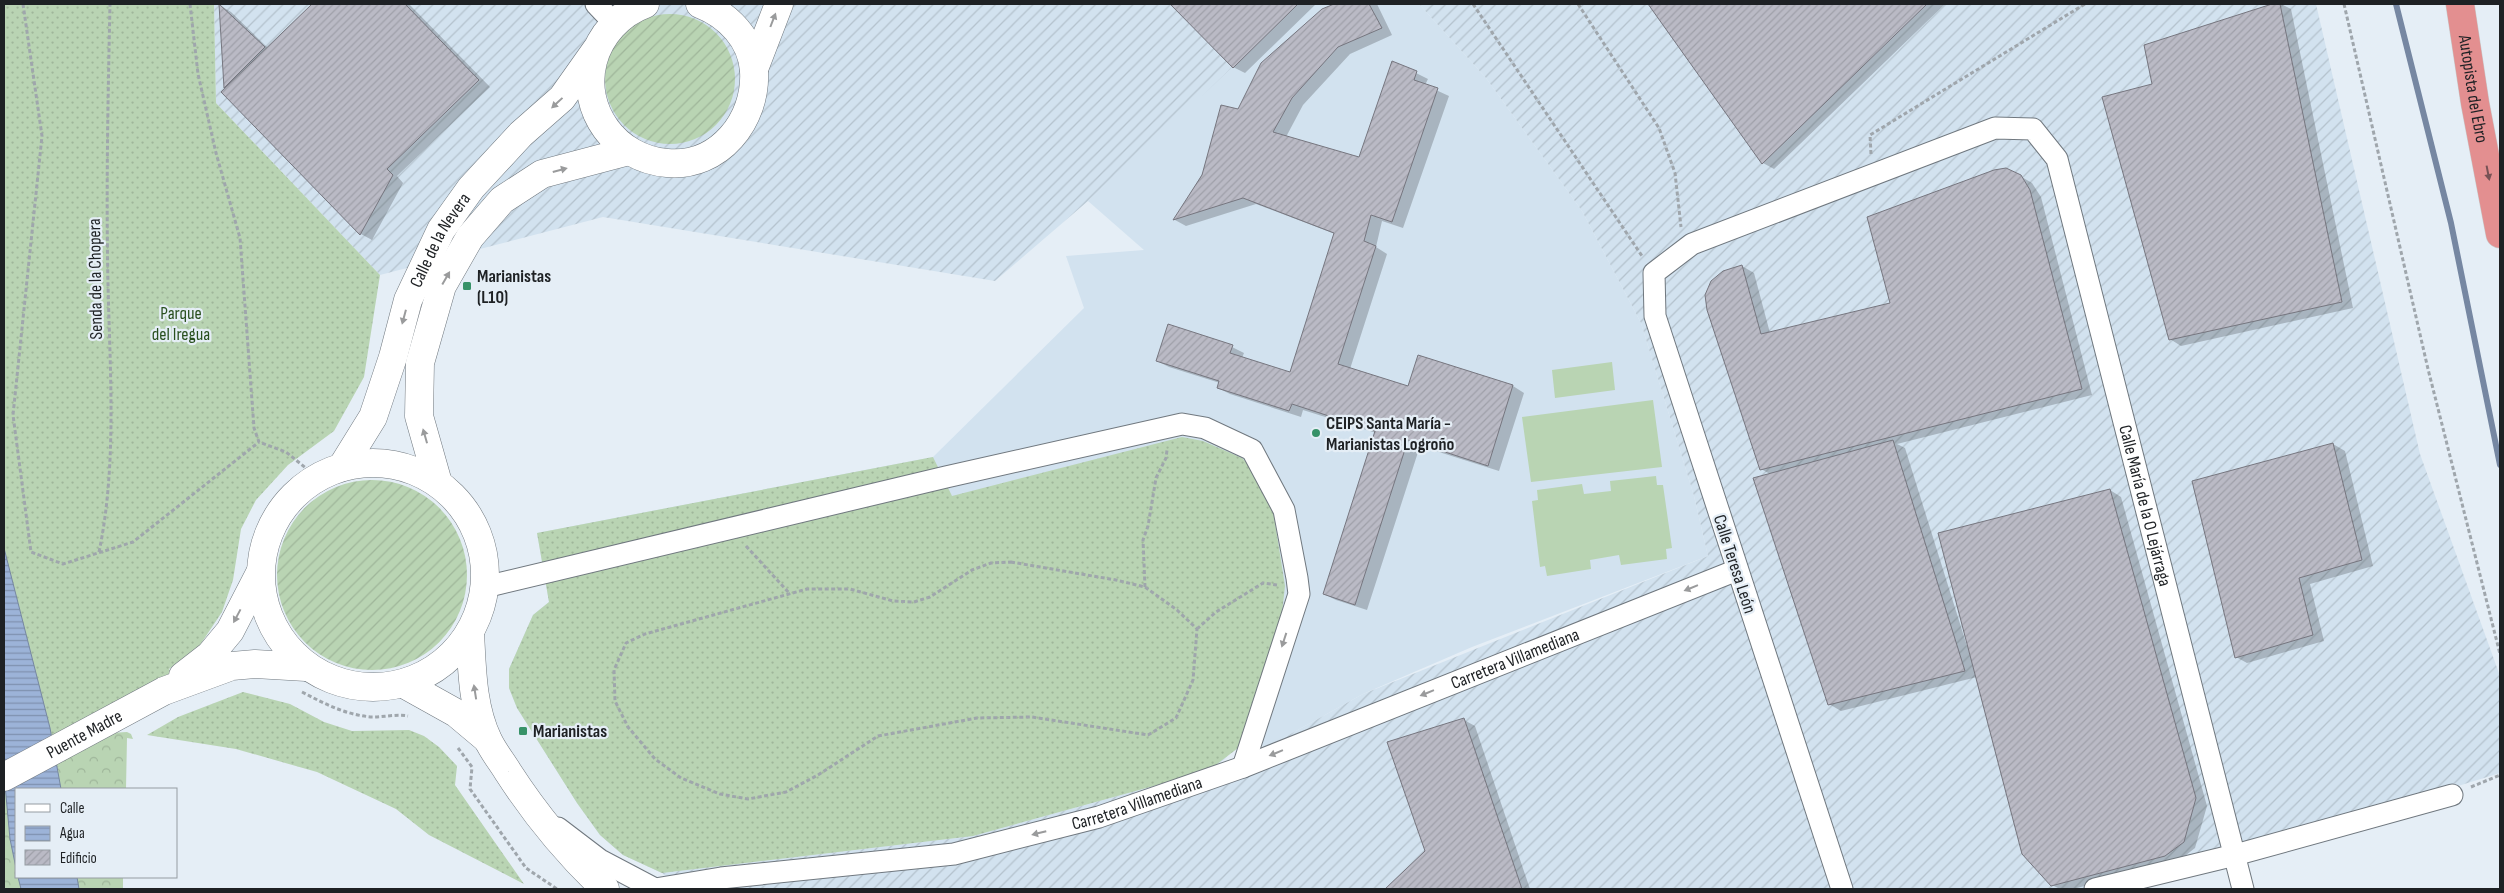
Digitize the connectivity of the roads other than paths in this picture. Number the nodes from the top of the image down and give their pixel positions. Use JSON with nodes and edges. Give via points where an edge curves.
{"nodes":[{"id":1,"x":645,"y":4,"type":"edge"},
{"id":2,"x":700,"y":4,"type":"edge"},
{"id":3,"x":780,"y":4,"type":"edge"},
{"id":4,"x":2460,"y":4,"type":"edge"},
{"id":5,"x":605,"y":14,"type":"edge"},
{"id":6,"x":596,"y":50,"type":"junction"},
{"id":7,"x":754,"y":69,"type":"junction"},
{"id":8,"x":628,"y":151,"type":"junction"},
{"id":9,"x":2500,"y":234,"type":"edge"},
{"id":10,"x":1654,"y":273,"type":"joint"},
{"id":11,"x":329,"y":472,"type":"junction"},
{"id":12,"x":438,"y":483,"type":"junction"},
{"id":13,"x":1737,"y":570,"type":"junction"},
{"id":14,"x":260,"y":573,"type":"junction"},
{"id":15,"x":485,"y":587,"type":"junction"},
{"id":16,"x":470,"y":632,"type":"junction"},
{"id":17,"x":302,"y":678,"type":"junction"},
{"id":18,"x":404,"y":684,"type":"junction"},
{"id":19,"x":164,"y":691,"type":"junction"},
{"id":20,"x":487,"y":740,"type":"junction"},
{"id":21,"x":1242,"y":767,"type":"junction"},
{"id":22,"x":4,"y":777,"type":"edge"},
{"id":23,"x":2452,"y":795,"type":"road end"},
{"id":24,"x":529,"y":805,"type":"junction"},
{"id":25,"x":2234,"y":854,"type":"junction"},
{"id":26,"x":604,"y":889,"type":"edge"},
{"id":27,"x":1842,"y":889,"type":"edge"},
{"id":28,"x":2094,"y":889,"type":"edge"},
{"id":29,"x":2243,"y":889,"type":"edge"}],
"edges":[{"from":1,"to":5,"type":"main road","via":[[627,12]]},
{"from":2,"to":7,"type":"main road","via":[[728,20],[740,34]]},
{"from":7,"to":3,"type":"main road","one_way":true},
{"from":4,"to":9,"type":"highway","name":"Autopista del Ebro","one_way":true},
{"from":5,"to":6,"type":"main road","name":"Calle de la Nevera"},
{"from":6,"to":8,"type":"main road","via":[[590,72],[591,95],[598,117],[611,136]]},
{"from":6,"to":11,"type":"main road","name":"Calle de la Nevera","one_way":true,"via":[[562,98],[521,134],[471,188],[441,230],[408,300],[373,417]]},
{"from":7,"to":8,"type":"main road","via":[[754,90],[749,110],[740,128],[726,144],[688,162],[668,164]]},
{"from":12,"to":8,"type":"main road","name":"Calle de la Nevera","one_way":true,"via":[[419,416],[420,362],[446,277],[470,237],[502,200],[542,174]]},
{"from":10,"to":13,"type":"street","name":"Calle Teresa León","via":[[1655,316]]},
{"from":10,"to":25,"type":"street","name":"Calle María de la O Lejárraga","via":[[1692,244],[1994,128],[2033,129],[2057,158]]},
{"from":11,"to":12,"type":"main road","via":[[366,463],[391,464],[416,471]]},
{"from":11,"to":14,"type":"main road","via":[[294,495],[276,518],[264,544]]},
{"from":12,"to":15,"type":"main road","via":[[462,506],[476,529],[484,557]]},
{"from":13,"to":21,"type":"street","name":"Carretera Villamediana","one_way":true},
{"from":13,"to":27,"type":"street","name":"Calle Teresa León"},
{"from":14,"to":17,"type":"main road","via":[[263,600],[272,626]]},
{"from":14,"to":19,"type":"main road","one_way":true,"via":[[225,637],[210,655]]},
{"from":15,"to":16,"type":"main road","via":[[480,610]]},
{"from":15,"to":21,"type":"street","one_way":true,"via":[[1167,427],[1182,424],[1205,428],[1252,450],[1284,510],[1299,594]]},
{"from":16,"to":18,"type":"main road","via":[[442,666],[423,679]]},
{"from":20,"to":16,"type":"main road","one_way":true,"via":[[472,676]]},
{"from":17,"to":18,"type":"main road","via":[[331,680],[358,687]]},
{"from":17,"to":19,"type":"main road","via":[[255,664],[232,666]]},
{"from":18,"to":20,"type":"main road","via":[[456,713]]},
{"from":19,"to":22,"type":"main road","name":"Puente Madre"},
{"from":20,"to":24,"type":"main road"},
{"from":21,"to":24,"type":"street","name":"Carretera Villamediana","one_way":true,"via":[[1100,817],[954,854],[722,878],[655,889],[600,860]]},
{"from":23,"to":25,"type":"street"},
{"from":24,"to":26,"type":"main road","via":[[568,854]]},
{"from":25,"to":28,"type":"street"},
{"from":25,"to":29,"type":"street","name":"Calle María de la O Lejárraga"}]}
